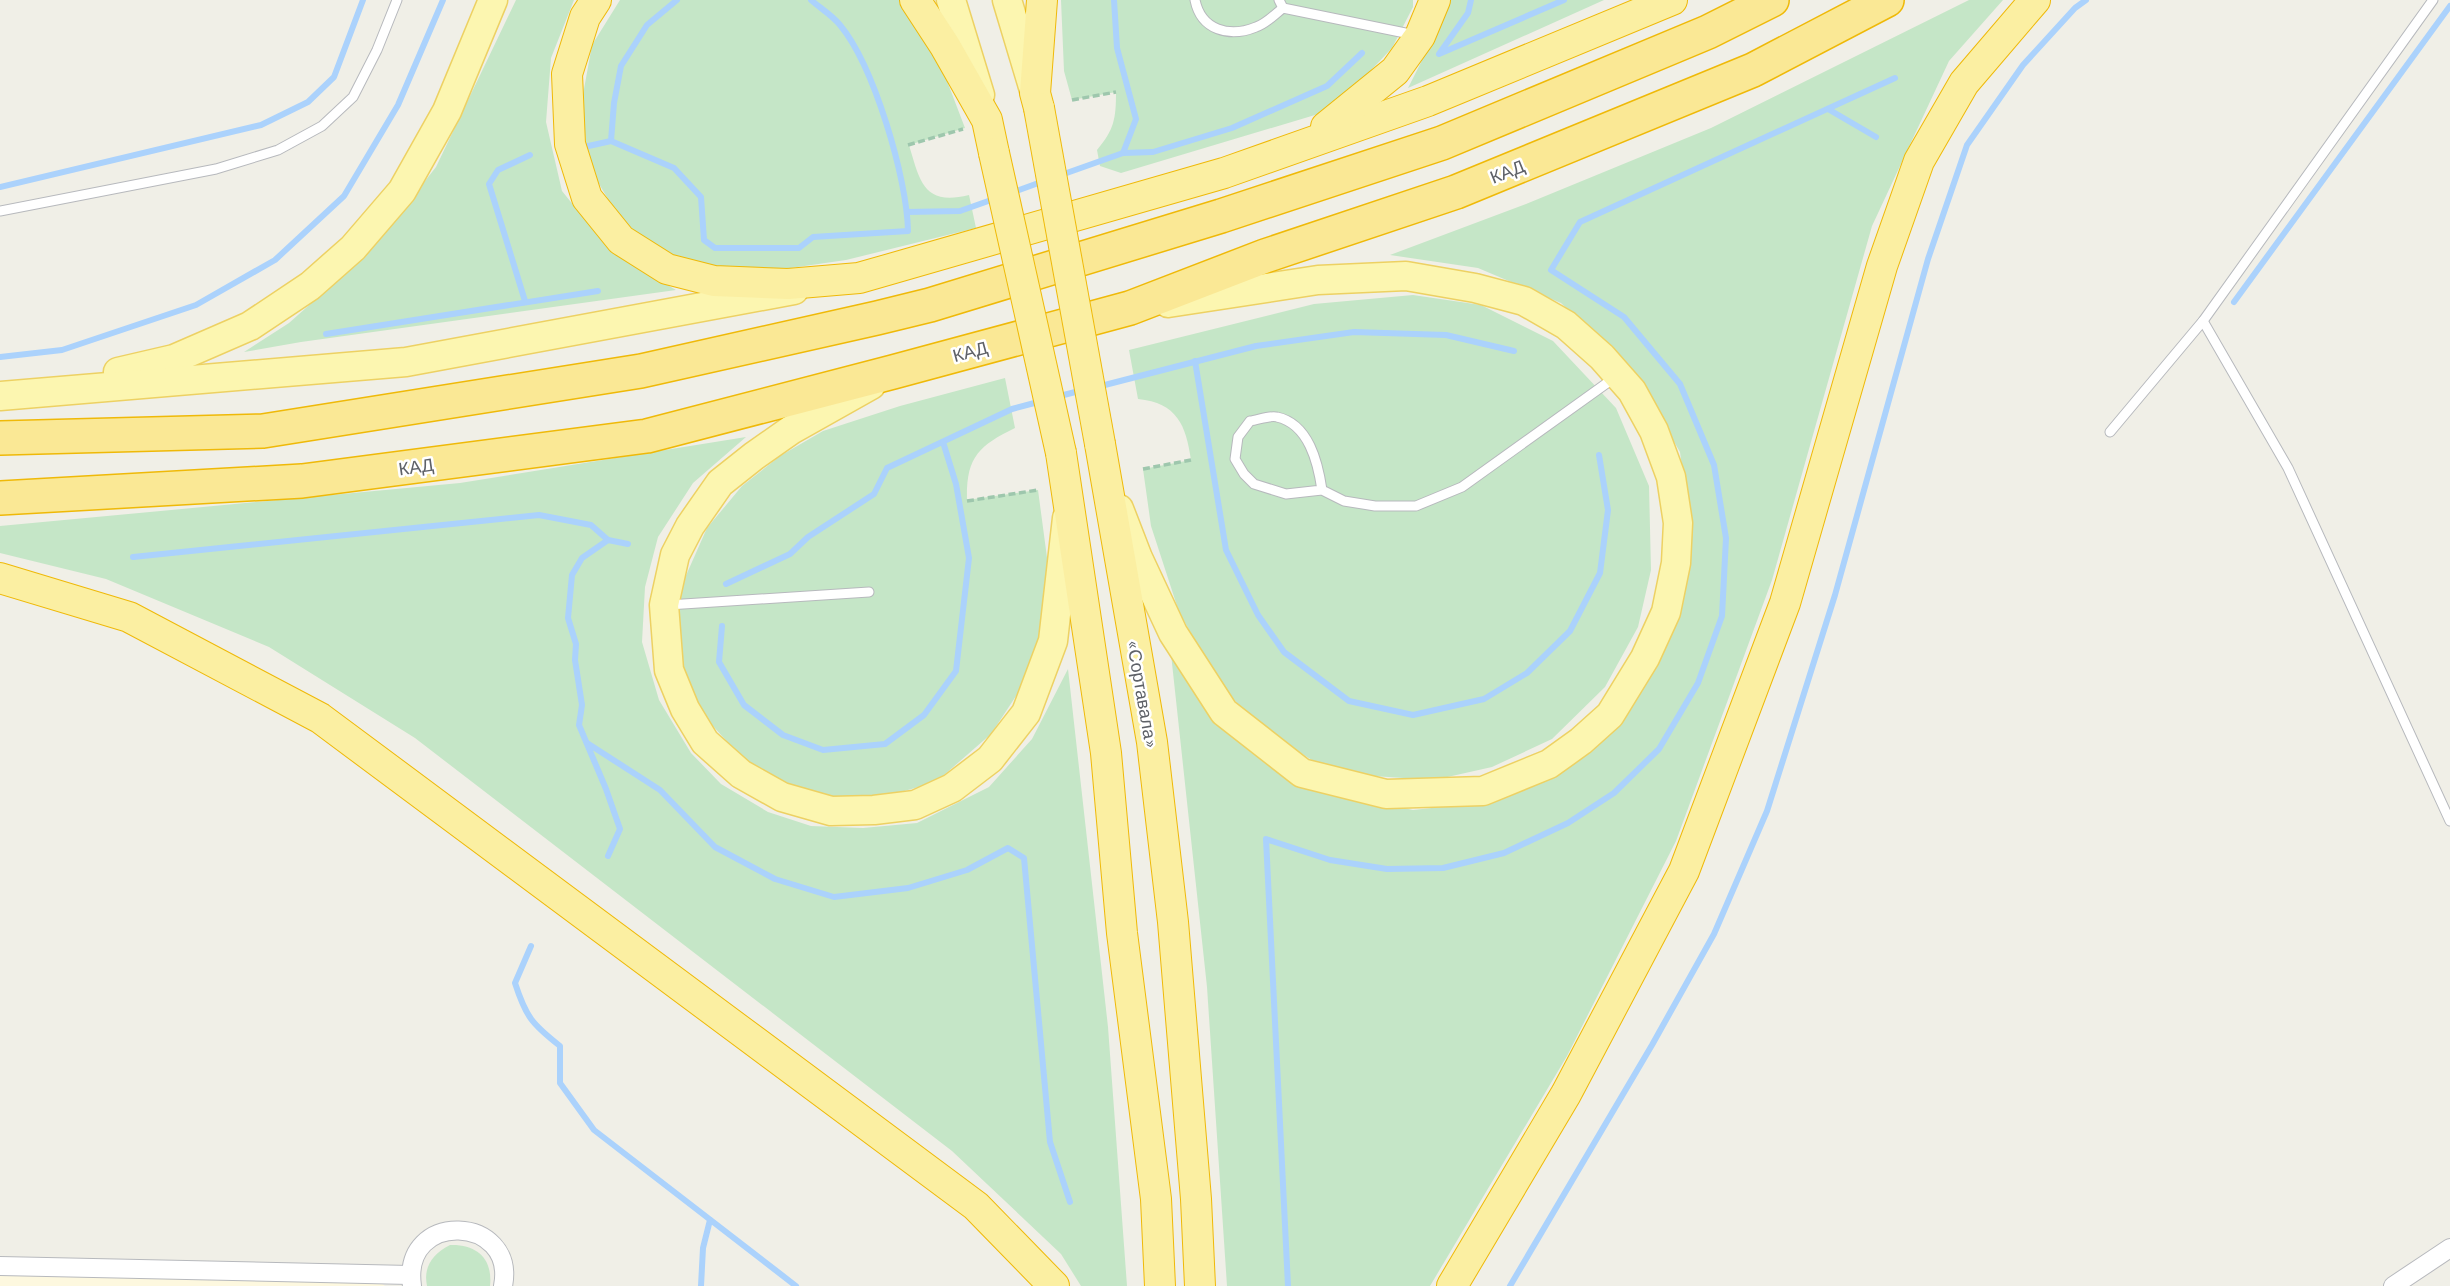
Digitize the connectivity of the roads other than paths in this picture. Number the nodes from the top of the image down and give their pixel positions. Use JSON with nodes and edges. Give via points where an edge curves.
{"nodes":[{"id":1,"x":397,"y":0,"type":"edge"},
{"id":2,"x":493,"y":0,"type":"edge"},
{"id":3,"x":596,"y":0,"type":"edge"},
{"id":4,"x":915,"y":0,"type":"edge"},
{"id":5,"x":951,"y":0,"type":"edge"},
{"id":6,"x":1007,"y":0,"type":"edge"},
{"id":7,"x":1042,"y":0,"type":"edge"},
{"id":8,"x":1195,"y":0,"type":"edge"},
{"id":9,"x":1435,"y":0,"type":"edge"},
{"id":10,"x":1672,"y":0,"type":"edge"},
{"id":11,"x":1772,"y":0,"type":"edge"},
{"id":12,"x":1886,"y":0,"type":"edge"},
{"id":13,"x":2035,"y":0,"type":"edge"},
{"id":14,"x":2433,"y":0,"type":"edge"},
{"id":15,"x":1281,"y":4,"type":"edge"},
{"id":16,"x":1420,"y":36,"type":"junction"},
{"id":17,"x":1037,"y":101,"type":"junction"},
{"id":18,"x":976,"y":124,"type":"junction"},
{"id":19,"x":1224,"y":173,"type":"junction"},
{"id":20,"x":0,"y":211,"type":"edge"},
{"id":21,"x":859,"y":278,"type":"junction"},
{"id":22,"x":1130,"y":308,"type":"junction"},
{"id":23,"x":2203,"y":321,"type":"junction"},
{"id":24,"x":893,"y":372,"type":"junction"},
{"id":25,"x":1618,"y":375,"type":"junction"},
{"id":26,"x":6,"y":396,"type":"edge"},
{"id":27,"x":2110,"y":432,"type":"dead end"},
{"id":28,"x":0,"y":438,"type":"edge"},
{"id":29,"x":1106,"y":475,"type":"junction"},
{"id":30,"x":1322,"y":489,"type":"junction"},
{"id":31,"x":0,"y":498,"type":"edge"},
{"id":32,"x":1069,"y":498,"type":"junction"},
{"id":33,"x":0,"y":578,"type":"edge"},
{"id":34,"x":869,"y":592,"type":"dead end"},
{"id":35,"x":664,"y":605,"type":"junction"},
{"id":36,"x":2450,"y":821,"type":"edge"},
{"id":37,"x":2450,"y":1248,"type":"edge"},
{"id":38,"x":0,"y":1266,"type":"edge"},
{"id":39,"x":216,"y":1278,"type":"edge"},
{"id":40,"x":411,"y":1280,"type":"edge"},
{"id":41,"x":503,"y":1286,"type":"edge"},
{"id":42,"x":1054,"y":1286,"type":"edge"},
{"id":43,"x":1160,"y":1286,"type":"edge"},
{"id":44,"x":1200,"y":1286,"type":"edge"},
{"id":45,"x":1452,"y":1286,"type":"edge"},
{"id":46,"x":2393,"y":1286,"type":"edge"}],
"edges":[{"from":1,"to":20,"type":"lane","via":[[353,97],[321,126],[278,150],[216,169]]},
{"from":2,"to":26,"type":"main road","via":[[447,111],[402,191],[353,248],[310,286],[250,326],[174,359]]},
{"from":3,"to":21,"type":"highway","via":[[585,17],[567,74],[570,144],[587,198],[621,240],[667,268],[714,281],[788,284]]},
{"from":4,"to":18,"type":"highway","via":[[945,46]]},
{"from":5,"to":18,"type":"main road"},
{"from":6,"to":17,"type":"main road"},
{"from":7,"to":17,"type":"highway","name":"«Сортавала»"},
{"from":8,"to":15,"type":"lane","via":[[1198,13],[1214,29],[1234,32],[1258,27]]},
{"from":9,"to":16,"type":"highway"},
{"from":10,"to":19,"type":"highway","via":[[1428,100]]},
{"from":11,"to":28,"type":"highway","via":[[1708,32],[1442,143],[930,305],[641,371],[263,431]]},
{"from":12,"to":22,"type":"highway","name":"КАД","via":[[1753,70],[1456,192],[1265,256]]},
{"from":13,"to":45,"type":"highway","via":[[1964,83],[1919,161],[1882,266],[1785,603],[1684,871],[1566,1094]]},
{"from":14,"to":23,"type":"lane"},
{"from":15,"to":16,"type":"lane"},
{"from":16,"to":19,"type":"highway","via":[[1395,71],[1325,128]]},
{"from":17,"to":29,"type":"highway","name":"«Сортавала»","bridge":true},
{"from":18,"to":32,"type":"highway","bridge":true,"via":[[994,153]]},
{"from":19,"to":21,"type":"highway"},
{"from":21,"to":26,"type":"main road","via":[[406,362]]},
{"from":22,"to":24,"type":"highway","name":"КАД"},
{"from":22,"to":25,"type":"main road","via":[[1318,280],[1406,276],[1524,301],[1566,325]]},
{"from":23,"to":27,"type":"lane"},
{"from":23,"to":36,"type":"lane","via":[[2288,468]]},
{"from":24,"to":31,"type":"highway","name":"КАД","via":[[647,436],[302,481]]},
{"from":24,"to":35,"type":"main road","via":[[791,430],[720,484],[675,555]]},
{"from":25,"to":29,"type":"main road","via":[[1654,432],[1671,477],[1678,523],[1666,612],[1645,658],[1610,715],[1549,764],[1483,791],[1386,794],[1302,773],[1224,712],[1173,633]]},
{"from":25,"to":30,"type":"lane","via":[[1462,487],[1416,506],[1375,506],[1344,500]]},
{"from":29,"to":44,"type":"highway","name":"«Сортавала»","via":[[1152,742],[1174,922]]},
{"from":30,"to":30,"type":"lane","via":[[1286,494],[1254,484],[1235,459],[1238,438],[1250,421],[1276,416],[1303,434],[1318,462]]},
{"from":32,"to":35,"type":"main road","via":[[1053,641],[1026,713],[990,759],[952,788],[915,805],[831,811],[782,797],[741,774],[705,742],[685,709],[669,670]]},
{"from":32,"to":43,"type":"highway","via":[[1106,753],[1122,933],[1156,1199]]},
{"from":33,"to":42,"type":"highway","via":[[129,617],[320,718],[976,1206]]},
{"from":34,"to":35,"type":"lane"},
{"from":37,"to":46,"type":"street"},
{"from":38,"to":39,"type":"street"},
{"from":39,"to":40,"type":"street"},
{"from":40,"to":41,"type":"street","via":[[422,1245],[451,1229],[467,1230],[495,1247],[502,1261]]}]}
